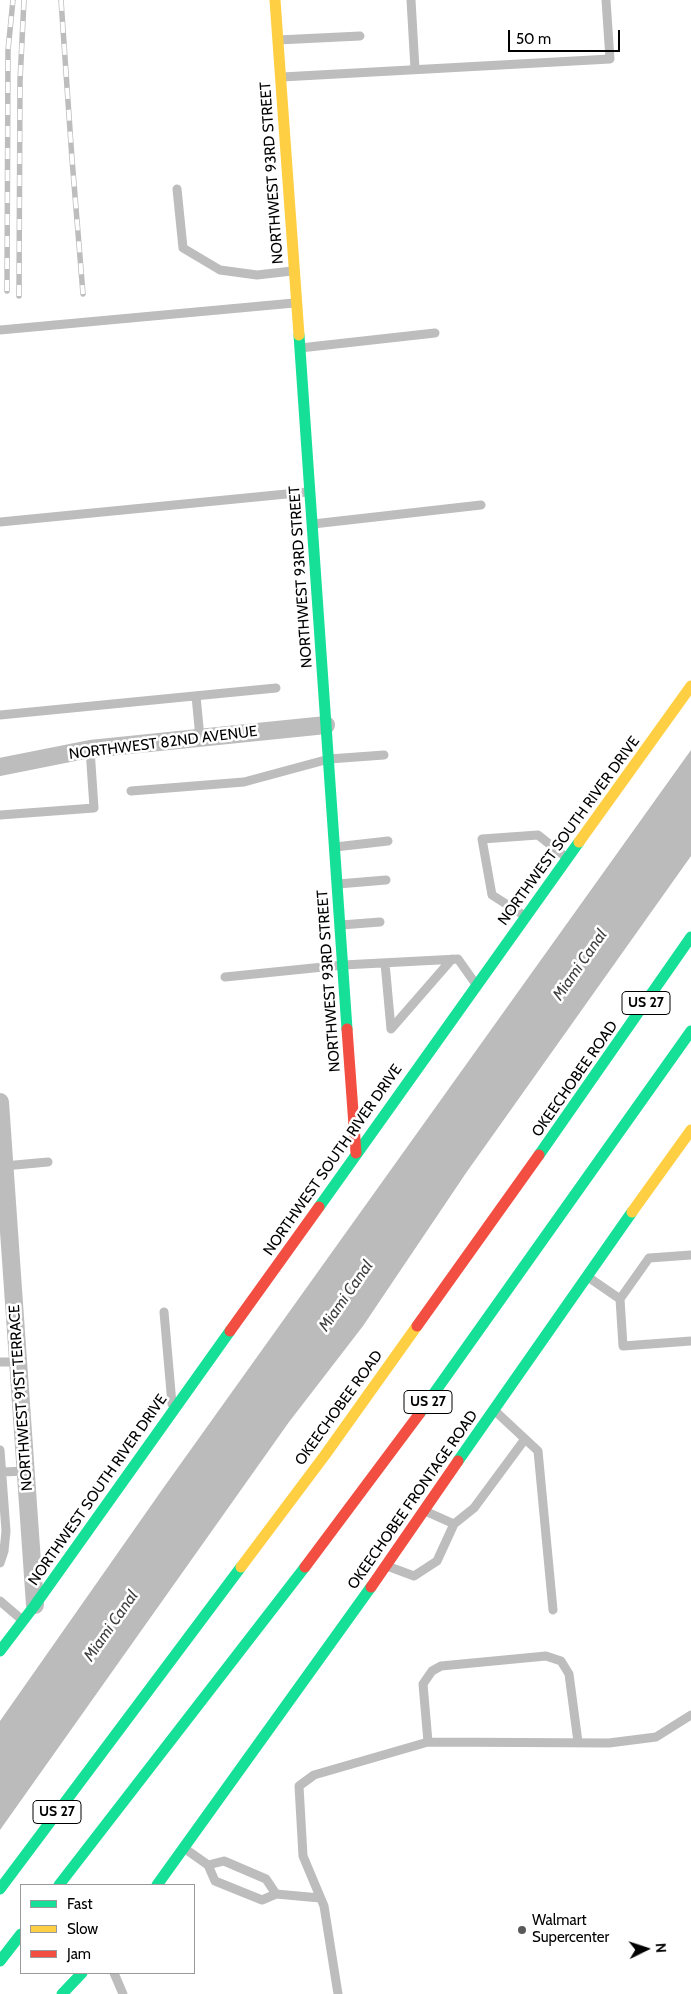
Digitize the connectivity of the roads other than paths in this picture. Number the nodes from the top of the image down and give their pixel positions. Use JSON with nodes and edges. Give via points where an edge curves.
{"nodes":[{"id":1,"x":275,"y":0,"type":"edge"},
{"id":2,"x":411,"y":0,"type":"edge"},
{"id":3,"x":606,"y":0,"type":"edge"},
{"id":4,"x":360,"y":36,"type":"dead end"},
{"id":5,"x":278,"y":40,"type":"junction"},
{"id":6,"x":415,"y":69,"type":"junction"},
{"id":7,"x":281,"y":77,"type":"junction"},
{"id":8,"x":177,"y":189,"type":"dead end"},
{"id":9,"x":294,"y":270,"type":"junction"},
{"id":10,"x":296,"y":302,"type":"junction"},
{"id":11,"x":0,"y":330,"type":"edge"},
{"id":12,"x":435,"y":333,"type":"dead end"},
{"id":13,"x":300,"y":348,"type":"junction"},
{"id":14,"x":310,"y":492,"type":"junction"},
{"id":15,"x":482,"y":506,"type":"dead end"},
{"id":16,"x":0,"y":522,"type":"edge"},
{"id":17,"x":312,"y":524,"type":"junction"},
{"id":18,"x":691,"y":686,"type":"edge"},
{"id":19,"x":276,"y":688,"type":"dead end"},
{"id":20,"x":196,"y":696,"type":"junction"},
{"id":21,"x":0,"y":715,"type":"edge"},
{"id":22,"x":326,"y":725,"type":"junction"},
{"id":23,"x":200,"y":738,"type":"junction"},
{"id":24,"x":90,"y":749,"type":"junction"},
{"id":25,"x":384,"y":755,"type":"dead end"},
{"id":26,"x":329,"y":759,"type":"junction"},
{"id":27,"x":0,"y":767,"type":"edge"},
{"id":28,"x":131,"y":791,"type":"dead end"},
{"id":29,"x":0,"y":815,"type":"edge"},
{"id":30,"x":388,"y":841,"type":"dead end"},
{"id":31,"x":335,"y":847,"type":"junction"},
{"id":32,"x":567,"y":859,"type":"junction"},
{"id":33,"x":386,"y":880,"type":"dead end"},
{"id":34,"x":337,"y":884,"type":"junction"},
{"id":35,"x":526,"y":916,"type":"junction"},
{"id":36,"x":380,"y":922,"type":"dead end"},
{"id":37,"x":340,"y":925,"type":"junction"},
{"id":38,"x":691,"y":937,"type":"edge"},
{"id":39,"x":452,"y":959,"type":"junction"},
{"id":40,"x":385,"y":963,"type":"junction"},
{"id":41,"x":343,"y":965,"type":"junction"},
{"id":42,"x":679,"y":974,"type":"dead end"},
{"id":43,"x":225,"y":977,"type":"dead end"},
{"id":44,"x":476,"y":986,"type":"junction"},
{"id":45,"x":691,"y":1030,"type":"edge"},
{"id":46,"x":600,"y":1070,"type":"junction"},
{"id":47,"x":0,"y":1102,"type":"edge"},
{"id":48,"x":691,"y":1130,"type":"edge"},
{"id":49,"x":356,"y":1153,"type":"junction"},
{"id":50,"x":48,"y":1162,"type":"dead end"},
{"id":51,"x":4,"y":1166,"type":"junction"},
{"id":52,"x":691,"y":1255,"type":"edge"},
{"id":53,"x":586,"y":1276,"type":"junction"},
{"id":54,"x":620,"y":1299,"type":"junction"},
{"id":55,"x":164,"y":1312,"type":"dead end"},
{"id":56,"x":691,"y":1341,"type":"edge"},
{"id":57,"x":0,"y":1362,"type":"edge"},
{"id":58,"x":18,"y":1362,"type":"junction"},
{"id":59,"x":494,"y":1410,"type":"junction"},
{"id":60,"x":172,"y":1412,"type":"junction"},
{"id":61,"x":525,"y":1439,"type":"junction"},
{"id":62,"x":0,"y":1450,"type":"edge"},
{"id":63,"x":26,"y":1471,"type":"junction"},
{"id":64,"x":2,"y":1472,"type":"junction"},
{"id":65,"x":425,"y":1510,"type":"junction"},
{"id":66,"x":454,"y":1524,"type":"junction"},
{"id":67,"x":0,"y":1564,"type":"edge"},
{"id":68,"x":387,"y":1566,"type":"junction"},
{"id":69,"x":0,"y":1601,"type":"edge"},
{"id":70,"x":35,"y":1605,"type":"junction"},
{"id":71,"x":553,"y":1610,"type":"dead end"},
{"id":72,"x":23,"y":1621,"type":"junction"},
{"id":73,"x":0,"y":1651,"type":"edge"},
{"id":74,"x":691,"y":1715,"type":"edge"},
{"id":75,"x":428,"y":1742,"type":"junction"},
{"id":76,"x":578,"y":1742,"type":"junction"},
{"id":77,"x":152,"y":1764,"type":"junction"},
{"id":78,"x":184,"y":1848,"type":"junction"},
{"id":79,"x":208,"y":1865,"type":"junction"},
{"id":80,"x":47,"y":1884,"type":"edge"},
{"id":81,"x":60,"y":1884,"type":"edge"},
{"id":82,"x":157,"y":1884,"type":"edge"},
{"id":83,"x":0,"y":1889,"type":"edge"},
{"id":84,"x":276,"y":1894,"type":"junction"},
{"id":85,"x":320,"y":1898,"type":"junction"},
{"id":86,"x":19,"y":1929,"type":"edge"},
{"id":87,"x":0,"y":1945,"type":"edge"},
{"id":88,"x":0,"y":1961,"type":"edge"},
{"id":89,"x":81,"y":1974,"type":"edge"},
{"id":90,"x":114,"y":1974,"type":"edge"},
{"id":91,"x":62,"y":1994,"type":"edge"},
{"id":92,"x":123,"y":1994,"type":"edge"},
{"id":93,"x":338,"y":1994,"type":"edge"}],
"edges":[{"from":1,"to":5,"type":"main road","name":"NORTHWEST 93RD STREET"},
{"from":2,"to":6,"type":"lane"},
{"from":3,"to":6,"type":"lane","via":[[610,59]]},
{"from":4,"to":5,"type":"lane"},
{"from":5,"to":7,"type":"main road","name":"NORTHWEST 93RD STREET"},
{"from":6,"to":7,"type":"lane"},
{"from":7,"to":9,"type":"main road","name":"NORTHWEST 93RD STREET"},
{"from":8,"to":9,"type":"lane","via":[[183,248],[220,270],[257,275]]},
{"from":9,"to":10,"type":"main road","name":"NORTHWEST 93RD STREET"},
{"from":10,"to":11,"type":"lane"},
{"from":10,"to":13,"type":"main road","name":"NORTHWEST 93RD STREET"},
{"from":12,"to":13,"type":"lane"},
{"from":13,"to":14,"type":"main road","name":"NORTHWEST 93RD STREET"},
{"from":14,"to":16,"type":"lane"},
{"from":14,"to":17,"type":"main road","name":"NORTHWEST 93RD STREET"},
{"from":15,"to":17,"type":"lane"},
{"from":17,"to":22,"type":"main road","name":"NORTHWEST 93RD STREET"},
{"from":18,"to":32,"type":"main road","name":"NORTHWEST SOUTH RIVER DRIVE"},
{"from":19,"to":20,"type":"lane"},
{"from":20,"to":21,"type":"lane"},
{"from":20,"to":23,"type":"lane"},
{"from":22,"to":23,"type":"street","name":"NORTHWEST 82ND AVENUE"},
{"from":22,"to":26,"type":"main road","name":"NORTHWEST 93RD STREET"},
{"from":23,"to":24,"type":"street","name":"NORTHWEST 82ND AVENUE"},
{"from":24,"to":27,"type":"street","name":"NORTHWEST 82ND AVENUE"},
{"from":24,"to":29,"type":"lane","via":[[94,808]]},
{"from":25,"to":26,"type":"lane"},
{"from":26,"to":28,"type":"lane","via":[[244,782]]},
{"from":26,"to":31,"type":"main road","name":"NORTHWEST 93RD STREET"},
{"from":30,"to":31,"type":"lane"},
{"from":31,"to":34,"type":"main road","name":"NORTHWEST 93RD STREET"},
{"from":32,"to":35,"type":"main road","name":"NORTHWEST SOUTH RIVER DRIVE"},
{"from":32,"to":35,"type":"lane","via":[[538,835],[482,838],[492,895]]},
{"from":33,"to":34,"type":"lane"},
{"from":34,"to":37,"type":"main road","name":"NORTHWEST 93RD STREET"},
{"from":35,"to":44,"type":"main road","name":"NORTHWEST SOUTH RIVER DRIVE"},
{"from":36,"to":37,"type":"lane"},
{"from":37,"to":41,"type":"main road","name":"NORTHWEST 93RD STREET"},
{"from":38,"to":46,"type":"main road","name":"OKEECHOBEE ROAD","number":"US 27"},
{"from":39,"to":40,"type":"lane"},
{"from":39,"to":40,"type":"lane","via":[[391,1028]]},
{"from":39,"to":44,"type":"lane","via":[[458,958]]},
{"from":40,"to":41,"type":"lane"},
{"from":41,"to":43,"type":"lane"},
{"from":41,"to":49,"type":"main road","name":"NORTHWEST 93RD STREET"},
{"from":42,"to":46,"type":"main road"},
{"from":44,"to":49,"type":"main road","name":"NORTHWEST SOUTH RIVER DRIVE"},
{"from":45,"to":77,"type":"main road","number":"US 27","via":[[379,1470]]},
{"from":46,"to":83,"type":"main road","name":"OKEECHOBEE ROAD","number":"US 27","via":[[325,1456]]},
{"from":47,"to":51,"type":"street","name":"NORTHWEST 91ST TERRACE"},
{"from":48,"to":53,"type":"main road","name":"OKEECHOBEE FRONTAGE ROAD"},
{"from":49,"to":60,"type":"main road","name":"NORTHWEST SOUTH RIVER DRIVE"},
{"from":50,"to":51,"type":"lane"},
{"from":51,"to":58,"type":"street","name":"NORTHWEST 91ST TERRACE"},
{"from":52,"to":54,"type":"lane","via":[[649,1258]]},
{"from":53,"to":54,"type":"lane"},
{"from":53,"to":59,"type":"main road","name":"OKEECHOBEE FRONTAGE ROAD"},
{"from":54,"to":56,"type":"lane","via":[[623,1346]]},
{"from":55,"to":60,"type":"lane"},
{"from":57,"to":58,"type":"lane"},
{"from":58,"to":63,"type":"street","name":"NORTHWEST 91ST TERRACE"},
{"from":59,"to":61,"type":"lane"},
{"from":59,"to":65,"type":"main road","name":"OKEECHOBEE FRONTAGE ROAD"},
{"from":60,"to":70,"type":"main road","name":"NORTHWEST SOUTH RIVER DRIVE"},
{"from":61,"to":66,"type":"lane","via":[[474,1508]]},
{"from":61,"to":71,"type":"lane","via":[[538,1451]]},
{"from":62,"to":64,"type":"lane"},
{"from":63,"to":64,"type":"lane"},
{"from":63,"to":70,"type":"street","name":"NORTHWEST 91ST TERRACE"},
{"from":64,"to":67,"type":"lane","via":[[6,1531]]},
{"from":65,"to":66,"type":"lane"},
{"from":65,"to":68,"type":"main road","name":"OKEECHOBEE FRONTAGE ROAD"},
{"from":66,"to":68,"type":"lane","via":[[437,1561],[414,1576]]},
{"from":68,"to":78,"type":"main road","name":"OKEECHOBEE FRONTAGE ROAD"},
{"from":69,"to":72,"type":"lane"},
{"from":70,"to":72,"type":"main road","name":"NORTHWEST SOUTH RIVER DRIVE"},
{"from":72,"to":73,"type":"main road","name":"NORTHWEST SOUTH RIVER DRIVE"},
{"from":74,"to":76,"type":"lane","via":[[656,1737],[609,1743]]},
{"from":75,"to":76,"type":"lane"},
{"from":75,"to":76,"type":"lane","via":[[423,1684],[432,1671],[441,1666],[546,1656],[561,1661],[569,1674]]},
{"from":75,"to":85,"type":"lane","via":[[314,1775],[299,1786],[304,1856]]},
{"from":77,"to":80,"type":"main road","via":[[85,1835]]},
{"from":77,"to":81,"type":"main road","number":"US 27"},
{"from":78,"to":79,"type":"lane"},
{"from":78,"to":82,"type":"main road","name":"OKEECHOBEE FRONTAGE ROAD"},
{"from":79,"to":84,"type":"lane","via":[[224,1860],[266,1879]]},
{"from":79,"to":84,"type":"lane","via":[[215,1881],[262,1900]]},
{"from":84,"to":85,"type":"lane"},
{"from":85,"to":93,"type":"lane"},
{"from":86,"to":87,"type":"main road"},
{"from":86,"to":88,"type":"main road"},
{"from":89,"to":91,"type":"main road"},
{"from":90,"to":92,"type":"lane"}]}
